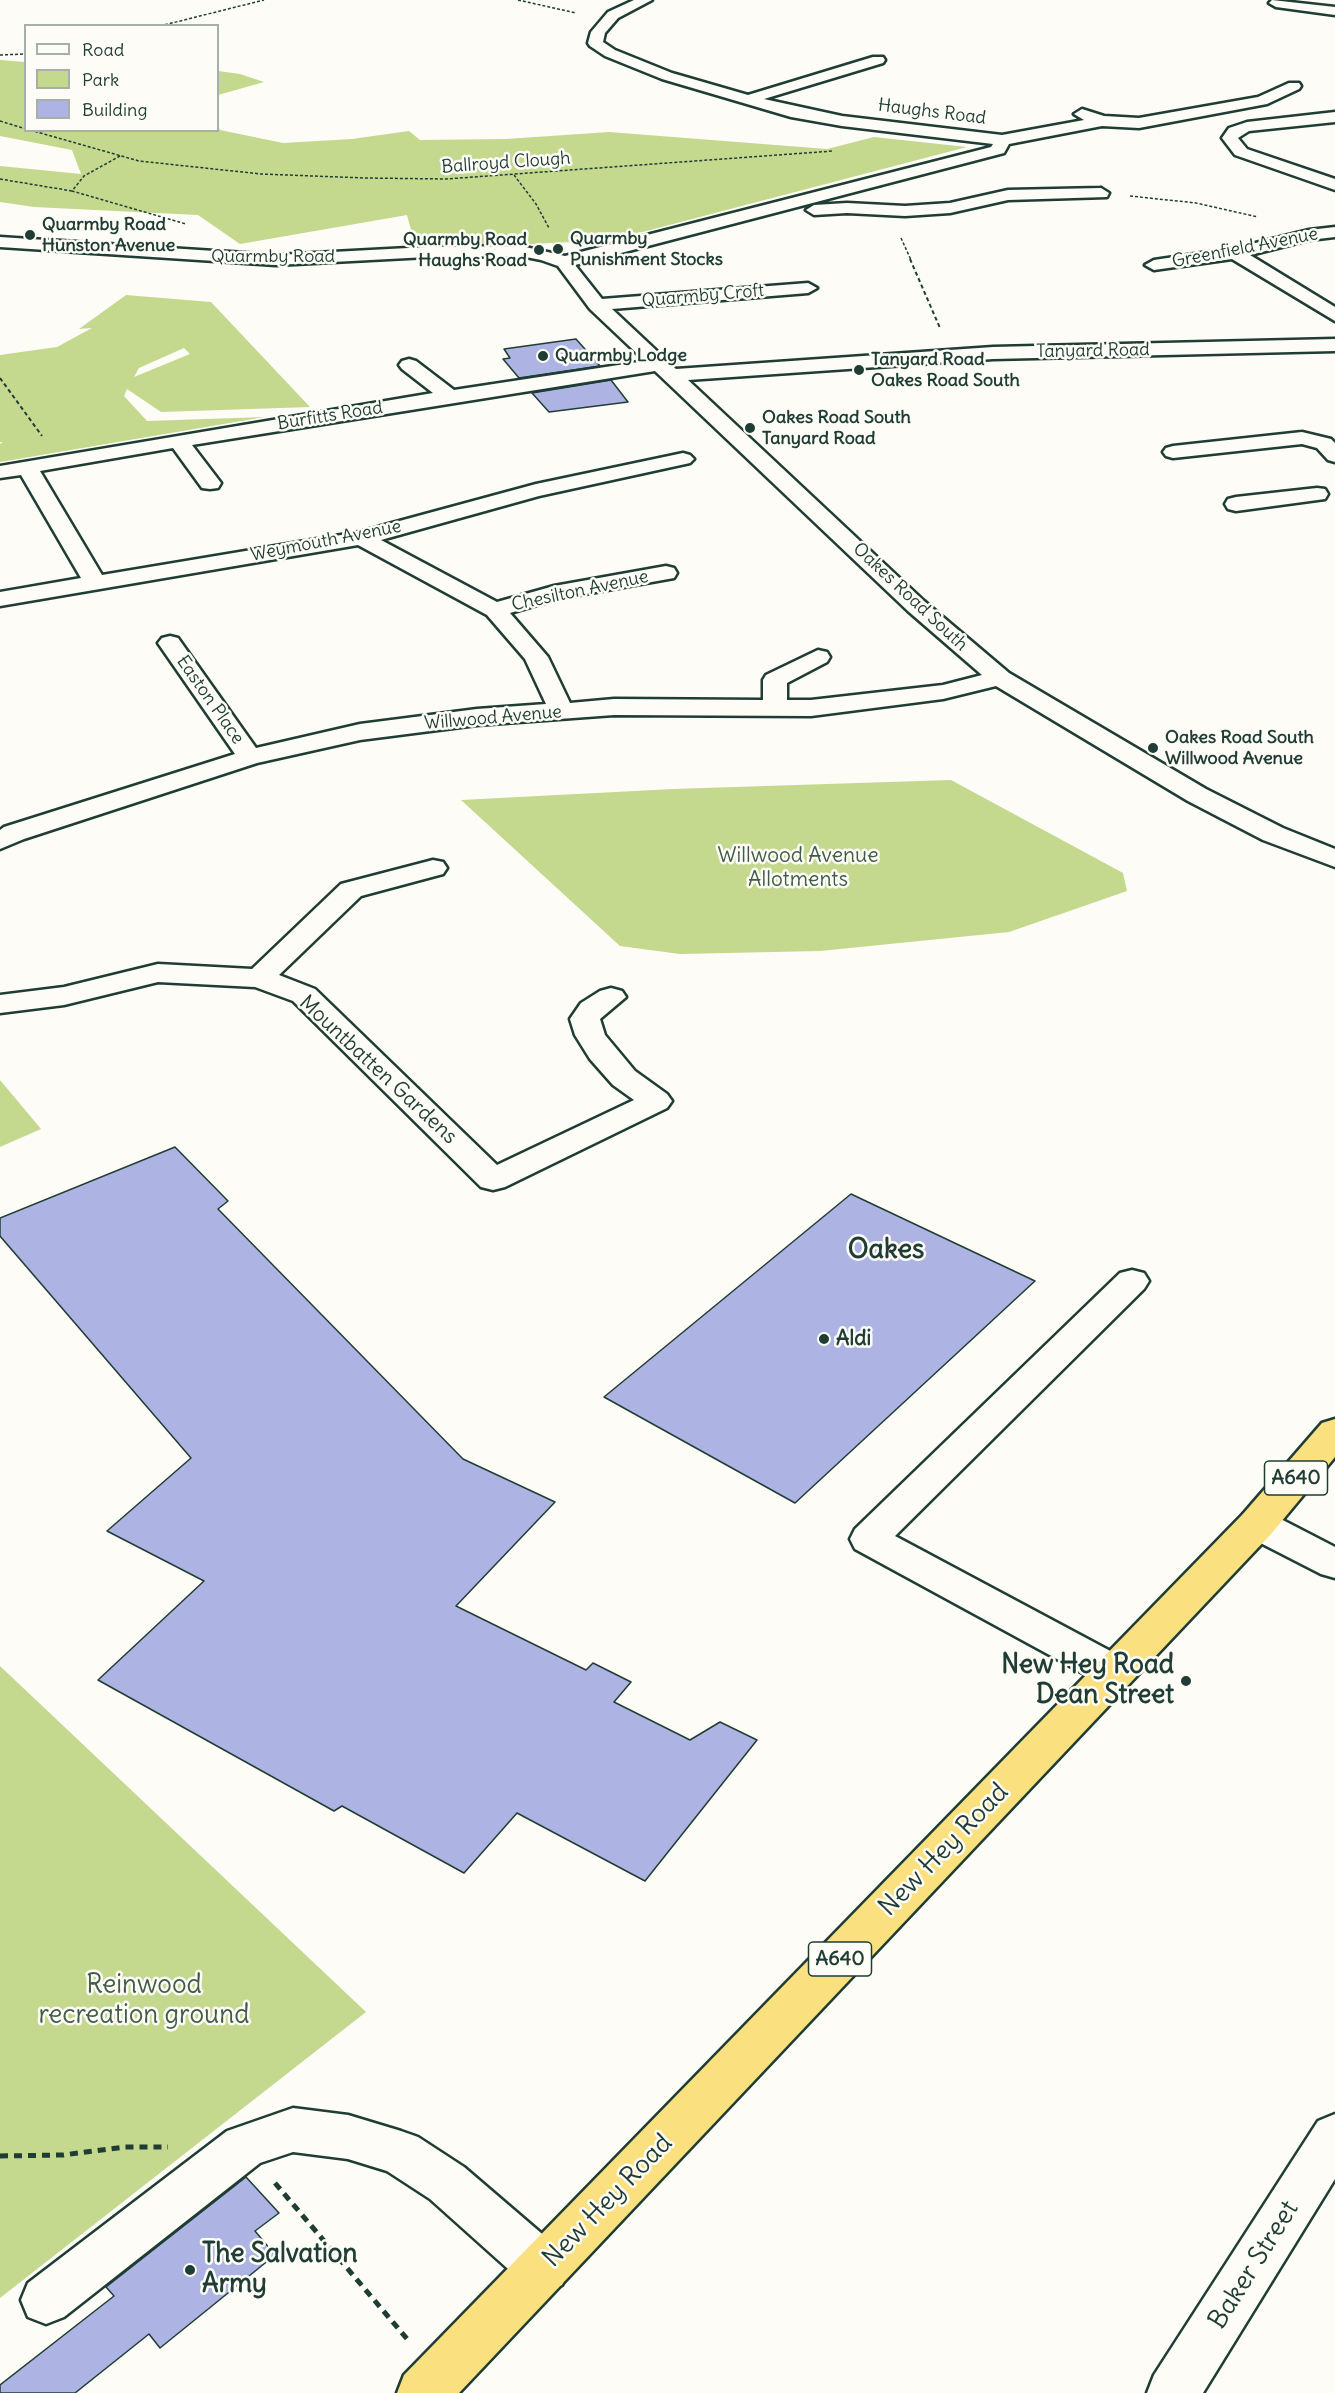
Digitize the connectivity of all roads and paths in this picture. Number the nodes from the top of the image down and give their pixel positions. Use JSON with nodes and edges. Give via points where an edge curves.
{"nodes":[{"id":1,"x":264,"y":0,"type":"edge"},
{"id":2,"x":518,"y":0,"type":"edge"},
{"id":3,"x":645,"y":0,"type":"edge"},
{"id":4,"x":1276,"y":3,"type":"dead end"},
{"id":5,"x":1335,"y":11,"type":"edge"},
{"id":6,"x":607,"y":21,"type":"junction"},
{"id":7,"x":168,"y":24,"type":"edge"},
{"id":8,"x":24,"y":54,"type":"edge"},
{"id":9,"x":0,"y":55,"type":"edge"},
{"id":10,"x":878,"y":60,"type":"dead end"},
{"id":11,"x":1294,"y":86,"type":"dead end"},
{"id":12,"x":744,"y":101,"type":"junction"},
{"id":13,"x":1262,"y":102,"type":"junction"},
{"id":14,"x":1299,"y":102,"type":"dead end"},
{"id":15,"x":1082,"y":114,"type":"dead end"},
{"id":16,"x":1335,"y":117,"type":"edge"},
{"id":17,"x":0,"y":121,"type":"edge"},
{"id":18,"x":1102,"y":121,"type":"junction"},
{"id":19,"x":24,"y":128,"type":"edge"},
{"id":20,"x":37,"y":132,"type":"edge"},
{"id":21,"x":1002,"y":140,"type":"junction"},
{"id":22,"x":840,"y":150,"type":"dead end"},
{"id":23,"x":120,"y":156,"type":"junction"},
{"id":24,"x":514,"y":175,"type":"junction"},
{"id":25,"x":0,"y":179,"type":"edge"},
{"id":26,"x":1332,"y":182,"type":"edge"},
{"id":27,"x":72,"y":191,"type":"junction"},
{"id":28,"x":1101,"y":193,"type":"joint"},
{"id":29,"x":1216,"y":208,"type":"dead end"},
{"id":30,"x":888,"y":210,"type":"junction"},
{"id":31,"x":673,"y":232,"type":"junction"},
{"id":32,"x":1335,"y":232,"type":"edge"},
{"id":33,"x":552,"y":235,"type":"dead end"},
{"id":34,"x":9,"y":242,"type":"edge"},
{"id":35,"x":1235,"y":253,"type":"junction"},
{"id":36,"x":231,"y":258,"type":"junction"},
{"id":37,"x":0,"y":261,"type":"edge"},
{"id":38,"x":564,"y":262,"type":"junction"},
{"id":39,"x":1154,"y":265,"type":"dead end"},
{"id":40,"x":808,"y":288,"type":"dead end"},
{"id":41,"x":597,"y":305,"type":"junction"},
{"id":42,"x":1335,"y":315,"type":"edge"},
{"id":43,"x":1335,"y":345,"type":"edge"},
{"id":44,"x":952,"y":356,"type":"junction"},
{"id":45,"x":409,"y":365,"type":"dead end"},
{"id":46,"x":666,"y":369,"type":"junction"},
{"id":47,"x":0,"y":378,"type":"edge"},
{"id":48,"x":450,"y":397,"type":"junction"},
{"id":49,"x":178,"y":441,"type":"junction"},
{"id":50,"x":1173,"y":452,"type":"dead end"},
{"id":51,"x":1335,"y":456,"type":"edge"},
{"id":52,"x":683,"y":459,"type":"dead end"},
{"id":53,"x":59,"y":461,"type":"junction"},
{"id":54,"x":27,"y":467,"type":"junction"},
{"id":55,"x":1335,"y":467,"type":"edge"},
{"id":56,"x":0,"y":472,"type":"edge"},
{"id":57,"x":210,"y":483,"type":"dead end"},
{"id":58,"x":1326,"y":498,"type":"edge"},
{"id":59,"x":1236,"y":504,"type":"dead end"},
{"id":60,"x":361,"y":538,"type":"junction"},
{"id":61,"x":666,"y":573,"type":"dead end"},
{"id":62,"x":95,"y":582,"type":"junction"},
{"id":63,"x":0,"y":599,"type":"edge"},
{"id":64,"x":495,"y":610,"type":"junction"},
{"id":65,"x":170,"y":643,"type":"dead end"},
{"id":66,"x":818,"y":657,"type":"dead end"},
{"id":67,"x":1000,"y":678,"type":"junction"},
{"id":68,"x":775,"y":708,"type":"junction"},
{"id":69,"x":562,"y":712,"type":"junction"},
{"id":70,"x":250,"y":757,"type":"junction"},
{"id":71,"x":5,"y":832,"type":"edge"},
{"id":72,"x":1335,"y":859,"type":"edge"},
{"id":73,"x":433,"y":867,"type":"dead end"},
{"id":74,"x":259,"y":978,"type":"junction"},
{"id":75,"x":611,"y":997,"type":"dead end"},
{"id":76,"x":0,"y":1004,"type":"edge"},
{"id":77,"x":1132,"y":1281,"type":"dead end"},
{"id":78,"x":1335,"y":1432,"type":"edge"},
{"id":79,"x":1257,"y":1524,"type":"junction"},
{"id":80,"x":1335,"y":1564,"type":"edge"},
{"id":81,"x":1115,"y":1672,"type":"junction"},
{"id":82,"x":1335,"y":2136,"type":"edge"},
{"id":83,"x":244,"y":2146,"type":"junction"},
{"id":84,"x":172,"y":2147,"type":"dead end"},
{"id":85,"x":0,"y":2156,"type":"edge"},
{"id":86,"x":544,"y":2268,"type":"junction"},
{"id":87,"x":46,"y":2300,"type":"dead end"},
{"id":88,"x":431,"y":2385,"type":"edge"},
{"id":89,"x":1173,"y":2393,"type":"edge"}],
"edges":[{"from":1,"to":7,"type":"path"},
{"from":2,"to":6,"type":"path"},
{"from":3,"to":6,"type":"street"},
{"from":4,"to":5,"type":"street"},
{"from":6,"to":12,"type":"street","name":"Haughs Road","via":[[595,43],[610,53]]},
{"from":8,"to":9,"type":"path"},
{"from":10,"to":12,"type":"street"},
{"from":11,"to":13,"type":"street"},
{"from":12,"to":21,"type":"street","name":"Haughs Road","via":[[842,121]]},
{"from":13,"to":14,"type":"street"},
{"from":13,"to":18,"type":"street","via":[[1139,123]]},
{"from":15,"to":18,"type":"street"},
{"from":16,"to":26,"type":"street","via":[[1247,127],[1235,131],[1230,138],[1241,152]]},
{"from":17,"to":19,"type":"path"},
{"from":18,"to":21,"type":"street"},
{"from":20,"to":23,"type":"path","name":"Ballroyd Clough"},
{"from":21,"to":31,"type":"street","name":"Haughs Road","via":[[998,150]]},
{"from":22,"to":24,"type":"path","name":"Ballroyd Clough"},
{"from":23,"to":24,"type":"path","name":"Ballroyd Clough","via":[[261,174],[446,179]]},
{"from":23,"to":27,"type":"path","via":[[84,176]]},
{"from":24,"to":33,"type":"path","via":[[536,204]]},
{"from":25,"to":27,"type":"path"},
{"from":27,"to":36,"type":"path","via":[[183,222]]},
{"from":28,"to":29,"type":"path"},
{"from":28,"to":30,"type":"street","name":"Haughs Road","via":[[1008,195],[950,208]]},
{"from":30,"to":31,"type":"street","name":"Haughs Road","via":[[797,211]]},
{"from":30,"to":44,"type":"path"},
{"from":31,"to":38,"type":"street","name":"Haughs Road"},
{"from":32,"to":35,"type":"street","name":"Greenfield Avenue"},
{"from":34,"to":36,"type":"street","name":"Quarmby Road"},
{"from":34,"to":37,"type":"street"},
{"from":35,"to":39,"type":"street","name":"Greenfield Avenue"},
{"from":35,"to":42,"type":"street"},
{"from":36,"to":38,"type":"street","name":"Quarmby Road","via":[[276,260],[521,251]]},
{"from":38,"to":41,"type":"street","name":"Oakes Road South"},
{"from":40,"to":41,"type":"street","name":"Quarmby Croft"},
{"from":41,"to":46,"type":"street","name":"Oakes Road South"},
{"from":43,"to":44,"type":"street","name":"Tanyard Road"},
{"from":44,"to":46,"type":"street","name":"Tanyard Road"},
{"from":45,"to":48,"type":"street"},
{"from":46,"to":48,"type":"street","name":"Burfitts Road"},
{"from":46,"to":67,"type":"street","name":"Oakes Road South","via":[[916,606]]},
{"from":47,"to":53,"type":"path"},
{"from":48,"to":49,"type":"street","name":"Burfitts Road"},
{"from":49,"to":53,"type":"street","name":"Burfitts Road"},
{"from":49,"to":57,"type":"street"},
{"from":50,"to":51,"type":"street","via":[[1302,438],[1324,443]]},
{"from":52,"to":60,"type":"street","name":"Weymouth Avenue","via":[[536,490]]},
{"from":53,"to":54,"type":"street","name":"Burfitts Road"},
{"from":54,"to":56,"type":"street","name":"Burfitts Road"},
{"from":54,"to":62,"type":"street"},
{"from":55,"to":58,"type":"street","via":[[1326,470]]},
{"from":58,"to":59,"type":"street"},
{"from":60,"to":62,"type":"street","name":"Weymouth Avenue"},
{"from":60,"to":64,"type":"street","name":"Chesilton Avenue"},
{"from":61,"to":64,"type":"street","name":"Chesilton Avenue","via":[[554,593]]},
{"from":62,"to":63,"type":"street","name":"Weymouth Avenue"},
{"from":64,"to":69,"type":"street","name":"Chesilton Avenue","via":[[536,657]]},
{"from":65,"to":70,"type":"street","name":"Easton Place"},
{"from":66,"to":68,"type":"street","via":[[775,680]]},
{"from":67,"to":68,"type":"street","name":"Willwood Avenue","via":[[944,692],[811,708]]},
{"from":67,"to":72,"type":"street","name":"Oakes Road South","via":[[1197,795],[1273,834]]},
{"from":68,"to":69,"type":"street","name":"Willwood Avenue","via":[[614,707]]},
{"from":69,"to":70,"type":"street","name":"Willwood Avenue","via":[[477,717],[360,732]]},
{"from":70,"to":71,"type":"street","name":"Willwood Avenue"},
{"from":73,"to":74,"type":"street","via":[[351,890]]},
{"from":74,"to":75,"type":"street","name":"Mountbatten Gardens","via":[[304,995],[493,1180],[656,1101],[624,1078],[600,1052],[585,1019],[592,1009]]},
{"from":74,"to":76,"type":"street","name":"Mountbatten Gardens","via":[[158,973],[64,996]]},
{"from":77,"to":81,"type":"street","via":[[869,1539]]},
{"from":78,"to":79,"type":"highway","name":"New Hey Road","number":"A640"},
{"from":79,"to":80,"type":"street"},
{"from":79,"to":81,"type":"highway","name":"New Hey Road","number":"A640"},
{"from":81,"to":86,"type":"highway","name":"New Hey Road","number":"A640"},
{"from":82,"to":89,"type":"street","name":"Baker Street"},
{"from":83,"to":86,"type":"street","via":[[293,2130],[348,2137],[401,2153],[447,2183]]},
{"from":83,"to":87,"type":"street"},
{"from":83,"to":88,"type":"path"},
{"from":84,"to":85,"type":"path"},
{"from":86,"to":88,"type":"highway","name":"New Hey Road","number":"A640"}]}
